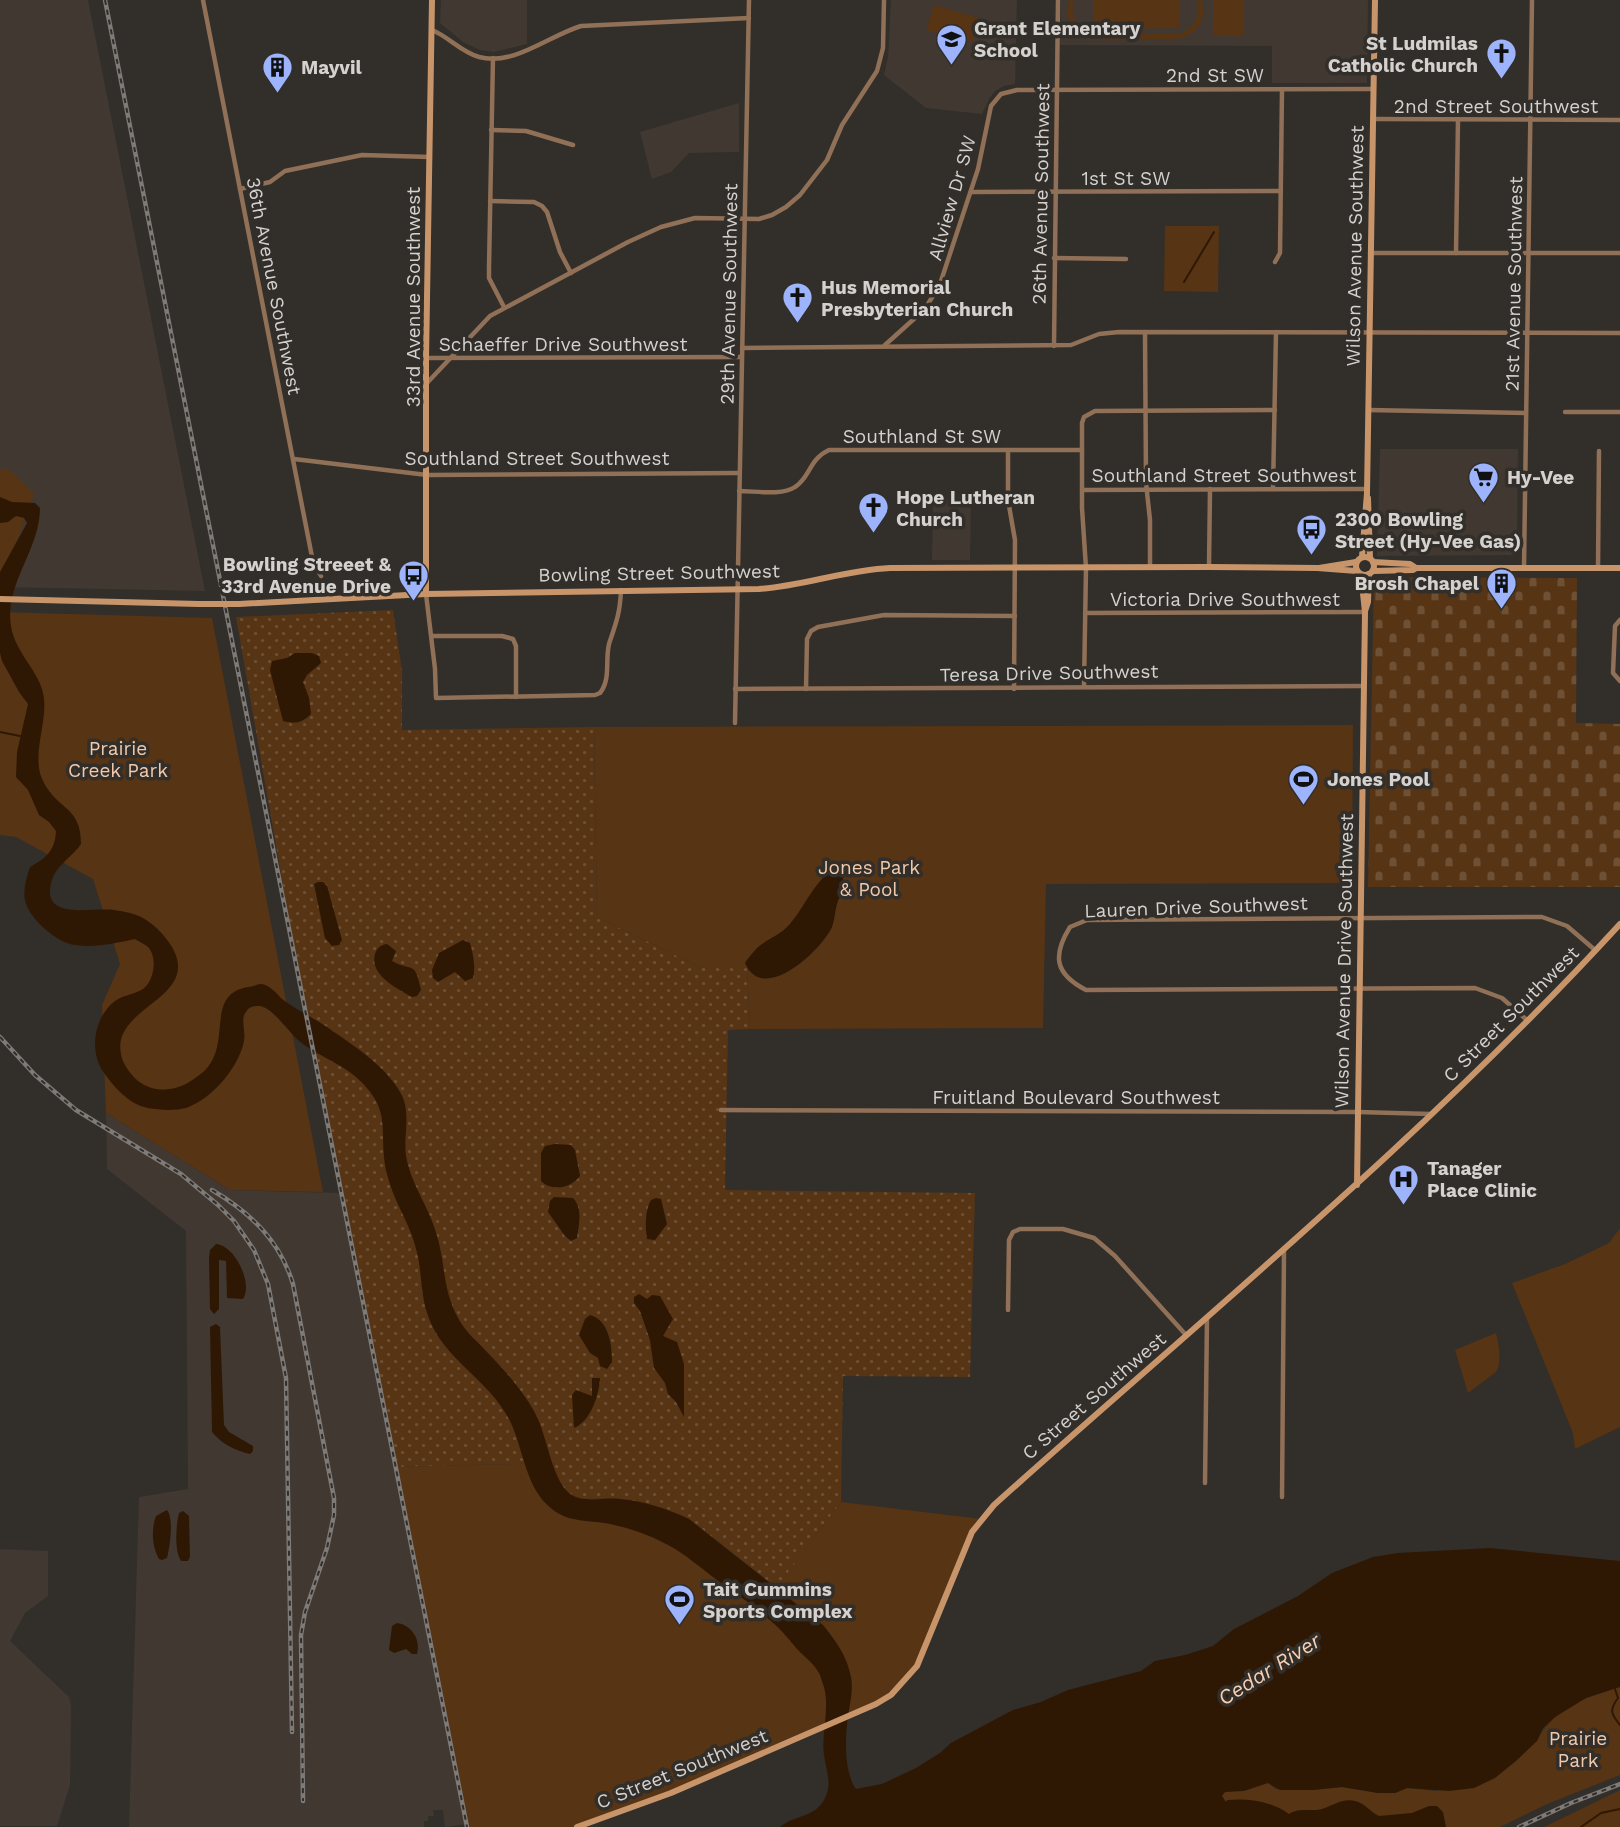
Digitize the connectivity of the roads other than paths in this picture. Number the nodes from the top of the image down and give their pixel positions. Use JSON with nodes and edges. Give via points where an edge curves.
{"nodes":[{"id":1,"x":203,"y":0,"type":"edge"},
{"id":2,"x":432,"y":0,"type":"edge"},
{"id":3,"x":749,"y":0,"type":"edge"},
{"id":4,"x":884,"y":0,"type":"edge"},
{"id":5,"x":1058,"y":0,"type":"edge"},
{"id":6,"x":1375,"y":0,"type":"edge"},
{"id":7,"x":1532,"y":0,"type":"edge"},
{"id":8,"x":749,"y":18,"type":"junction"},
{"id":9,"x":432,"y":30,"type":"junction"},
{"id":10,"x":493,"y":58,"type":"junction"},
{"id":11,"x":1282,"y":89,"type":"junction"},
{"id":12,"x":1373,"y":89,"type":"junction"},
{"id":13,"x":1056,"y":90,"type":"junction"},
{"id":14,"x":1373,"y":119,"type":"junction"},
{"id":15,"x":1458,"y":119,"type":"junction"},
{"id":16,"x":1530,"y":120,"type":"junction"},
{"id":17,"x":1620,"y":120,"type":"edge"},
{"id":18,"x":491,"y":130,"type":"junction"},
{"id":19,"x":573,"y":145,"type":"dead end"},
{"id":20,"x":430,"y":156,"type":"junction"},
{"id":21,"x":240,"y":189,"type":"junction"},
{"id":22,"x":1281,"y":191,"type":"junction"},
{"id":23,"x":972,"y":192,"type":"junction"},
{"id":24,"x":1054,"y":192,"type":"junction"},
{"id":25,"x":490,"y":201,"type":"junction"},
{"id":26,"x":744,"y":219,"type":"junction"},
{"id":27,"x":1370,"y":253,"type":"junction"},
{"id":28,"x":1456,"y":253,"type":"junction"},
{"id":29,"x":1528,"y":253,"type":"junction"},
{"id":30,"x":1620,"y":253,"type":"edge"},
{"id":31,"x":1054,"y":258,"type":"junction"},
{"id":32,"x":1126,"y":259,"type":"dead end"},
{"id":33,"x":1275,"y":262,"type":"dead end"},
{"id":34,"x":571,"y":272,"type":"junction"},
{"id":35,"x":504,"y":307,"type":"junction"},
{"id":36,"x":1145,"y":332,"type":"junction"},
{"id":37,"x":1276,"y":332,"type":"junction"},
{"id":38,"x":1527,"y":332,"type":"junction"},
{"id":39,"x":1369,"y":333,"type":"junction"},
{"id":40,"x":1620,"y":333,"type":"edge"},
{"id":41,"x":1055,"y":345,"type":"junction"},
{"id":42,"x":885,"y":346,"type":"junction"},
{"id":43,"x":742,"y":348,"type":"junction"},
{"id":44,"x":741,"y":357,"type":"junction"},
{"id":45,"x":426,"y":358,"type":"junction"},
{"id":46,"x":450,"y":358,"type":"junction"},
{"id":47,"x":427,"y":383,"type":"junction"},
{"id":48,"x":1275,"y":410,"type":"junction"},
{"id":49,"x":1368,"y":410,"type":"junction"},
{"id":50,"x":1145,"y":411,"type":"junction"},
{"id":51,"x":1565,"y":412,"type":"dead end"},
{"id":52,"x":1620,"y":412,"type":"edge"},
{"id":53,"x":1526,"y":413,"type":"junction"},
{"id":54,"x":1008,"y":450,"type":"junction"},
{"id":55,"x":1082,"y":450,"type":"junction"},
{"id":56,"x":1599,"y":451,"type":"dead end"},
{"id":57,"x":294,"y":459,"type":"junction"},
{"id":58,"x":739,"y":473,"type":"junction"},
{"id":59,"x":427,"y":475,"type":"junction"},
{"id":60,"x":1082,"y":489,"type":"junction"},
{"id":61,"x":1146,"y":489,"type":"junction"},
{"id":62,"x":1210,"y":489,"type":"junction"},
{"id":63,"x":1273,"y":489,"type":"junction"},
{"id":64,"x":739,"y":491,"type":"junction"},
{"id":65,"x":1367,"y":491,"type":"junction"},
{"id":66,"x":1359,"y":560,"type":"junction"},
{"id":67,"x":1372,"y":560,"type":"junction"},
{"id":68,"x":1150,"y":567,"type":"junction"},
{"id":69,"x":1209,"y":567,"type":"junction"},
{"id":70,"x":1015,"y":568,"type":"junction"},
{"id":71,"x":1086,"y":568,"type":"junction"},
{"id":72,"x":1317,"y":568,"type":"junction"},
{"id":73,"x":1416,"y":568,"type":"junction"},
{"id":74,"x":1598,"y":568,"type":"junction"},
{"id":75,"x":1620,"y":568,"type":"edge"},
{"id":76,"x":1524,"y":569,"type":"junction"},
{"id":77,"x":1365,"y":573,"type":"junction"},
{"id":78,"x":321,"y":576,"type":"dead end"},
{"id":79,"x":737,"y":589,"type":"junction"},
{"id":80,"x":621,"y":590,"type":"junction"},
{"id":81,"x":426,"y":594,"type":"junction"},
{"id":82,"x":0,"y":599,"type":"edge"},
{"id":83,"x":1365,"y":612,"type":"junction"},
{"id":84,"x":1085,"y":613,"type":"junction"},
{"id":85,"x":1015,"y":616,"type":"junction"},
{"id":86,"x":1620,"y":620,"type":"edge"},
{"id":87,"x":432,"y":636,"type":"junction"},
{"id":88,"x":1620,"y":681,"type":"edge"},
{"id":89,"x":1084,"y":685,"type":"junction"},
{"id":90,"x":1364,"y":686,"type":"junction"},
{"id":91,"x":735,"y":689,"type":"junction"},
{"id":92,"x":806,"y":689,"type":"junction"},
{"id":93,"x":1014,"y":689,"type":"junction"},
{"id":94,"x":516,"y":697,"type":"junction"},
{"id":95,"x":735,"y":723,"type":"dead end"},
{"id":96,"x":1360,"y":918,"type":"junction"},
{"id":97,"x":1620,"y":924,"type":"edge"},
{"id":98,"x":1595,"y":951,"type":"junction"},
{"id":99,"x":1360,"y":989,"type":"junction"},
{"id":100,"x":1529,"y":1022,"type":"junction"},
{"id":101,"x":721,"y":1110,"type":"dead end"},
{"id":102,"x":1358,"y":1112,"type":"junction"},
{"id":103,"x":1432,"y":1114,"type":"junction"},
{"id":104,"x":1357,"y":1185,"type":"junction"},
{"id":105,"x":1284,"y":1249,"type":"junction"},
{"id":106,"x":1008,"y":1310,"type":"dead end"},
{"id":107,"x":1207,"y":1317,"type":"junction"},
{"id":108,"x":1186,"y":1335,"type":"junction"},
{"id":109,"x":1205,"y":1483,"type":"dead end"},
{"id":110,"x":1282,"y":1497,"type":"dead end"},
{"id":111,"x":577,"y":1827,"type":"edge"}],
"edges":[{"from":1,"to":21,"type":"street","name":"36th Avenue Southwest"},
{"from":2,"to":9,"type":"main road","name":"33rd Avenue Southwest"},
{"from":3,"to":8,"type":"street","name":"29th Avenue Southwest"},
{"from":4,"to":26,"type":"street","via":[[883,48],[877,71],[842,125],[827,160],[786,207],[759,219]]},
{"from":5,"to":13,"type":"street","name":"26th Avenue Southwest"},
{"from":6,"to":12,"type":"main road","name":"Wilson Avenue Southwest"},
{"from":7,"to":16,"type":"street","name":"21st Avenue Southwest"},
{"from":8,"to":10,"type":"street","via":[[599,23],[565,31],[508,57]]},
{"from":8,"to":26,"type":"street","name":"29th Avenue Southwest"},
{"from":9,"to":10,"type":"street","via":[[466,52]]},
{"from":9,"to":20,"type":"main road","name":"33rd Avenue Southwest"},
{"from":10,"to":18,"type":"street"},
{"from":11,"to":12,"type":"street","name":"2nd St SW"},
{"from":11,"to":13,"type":"street","name":"2nd St SW"},
{"from":11,"to":22,"type":"street"},
{"from":12,"to":14,"type":"main road","name":"Wilson Avenue Southwest"},
{"from":13,"to":23,"type":"street","name":"Allview Dr SW","via":[[1009,91],[996,98]]},
{"from":13,"to":24,"type":"street","name":"26th Avenue Southwest"},
{"from":14,"to":15,"type":"street","name":"2nd Street Southwest"},
{"from":14,"to":27,"type":"main road","name":"Wilson Avenue Southwest"},
{"from":15,"to":16,"type":"street","name":"2nd Street Southwest"},
{"from":15,"to":28,"type":"street"},
{"from":16,"to":17,"type":"street","name":"2nd Street Southwest"},
{"from":16,"to":29,"type":"street","name":"21st Avenue Southwest"},
{"from":18,"to":19,"type":"street","via":[[526,131]]},
{"from":18,"to":25,"type":"street"},
{"from":20,"to":21,"type":"street","via":[[362,155],[285,171],[270,182]]},
{"from":20,"to":45,"type":"main road","name":"33rd Avenue Southwest"},
{"from":21,"to":57,"type":"street","name":"36th Avenue Southwest"},
{"from":22,"to":24,"type":"street","name":"1st St SW"},
{"from":22,"to":33,"type":"street","via":[[1280,253]]},
{"from":23,"to":24,"type":"street","name":"1st St SW"},
{"from":23,"to":42,"type":"street","name":"Allview Dr SW","via":[[936,292]]},
{"from":24,"to":31,"type":"street","name":"26th Avenue Southwest"},
{"from":25,"to":34,"type":"street","via":[[542,206]]},
{"from":25,"to":35,"type":"street","via":[[489,278]]},
{"from":26,"to":34,"type":"street","via":[[695,218],[661,227]]},
{"from":26,"to":43,"type":"street","name":"29th Avenue Southwest"},
{"from":27,"to":28,"type":"street"},
{"from":27,"to":39,"type":"main road","name":"Wilson Avenue Southwest"},
{"from":28,"to":29,"type":"street"},
{"from":29,"to":30,"type":"street"},
{"from":29,"to":38,"type":"street","name":"21st Avenue Southwest"},
{"from":31,"to":32,"type":"street"},
{"from":31,"to":41,"type":"street","name":"26th Avenue Southwest"},
{"from":34,"to":35,"type":"street"},
{"from":35,"to":46,"type":"street","via":[[489,316]]},
{"from":36,"to":37,"type":"street"},
{"from":36,"to":41,"type":"street","via":[[1107,332],[1071,345]]},
{"from":36,"to":50,"type":"street"},
{"from":37,"to":39,"type":"street"},
{"from":37,"to":48,"type":"street"},
{"from":38,"to":39,"type":"street"},
{"from":38,"to":40,"type":"street"},
{"from":38,"to":53,"type":"street","name":"21st Avenue Southwest"},
{"from":39,"to":49,"type":"main road","name":"Wilson Avenue Southwest"},
{"from":41,"to":42,"type":"street"},
{"from":42,"to":43,"type":"street"},
{"from":43,"to":44,"type":"street","name":"29th Avenue Southwest"},
{"from":44,"to":46,"type":"street","name":"Schaeffer Drive Southwest"},
{"from":44,"to":58,"type":"street","name":"29th Avenue Southwest"},
{"from":45,"to":46,"type":"street","name":"Schaeffer Drive Southwest"},
{"from":45,"to":47,"type":"main road","name":"33rd Avenue Southwest"},
{"from":46,"to":47,"type":"street"},
{"from":47,"to":59,"type":"main road","name":"33rd Avenue Southwest"},
{"from":48,"to":50,"type":"street"},
{"from":48,"to":63,"type":"street"},
{"from":49,"to":53,"type":"street"},
{"from":49,"to":65,"type":"main road","name":"Wilson Avenue Southwest"},
{"from":50,"to":55,"type":"street","via":[[1095,411],[1084,417]]},
{"from":50,"to":61,"type":"street"},
{"from":51,"to":52,"type":"street"},
{"from":53,"to":76,"type":"street","name":"21st Avenue Southwest"},
{"from":54,"to":55,"type":"street","name":"Southland St SW"},
{"from":54,"to":64,"type":"street","name":"Southland St SW","via":[[829,450],[814,460],[794,488]]},
{"from":54,"to":70,"type":"street"},
{"from":55,"to":60,"type":"street"},
{"from":56,"to":74,"type":"street"},
{"from":57,"to":59,"type":"street","name":"Southland Street Southwest"},
{"from":57,"to":78,"type":"street","name":"36th Avenue Southwest","via":[[313,562]]},
{"from":58,"to":59,"type":"street","name":"Southland Street Southwest"},
{"from":58,"to":64,"type":"street","name":"29th Avenue Southwest"},
{"from":59,"to":81,"type":"main road","name":"33rd Avenue Southwest"},
{"from":60,"to":61,"type":"street","name":"Southland Street Southwest"},
{"from":60,"to":71,"type":"street"},
{"from":61,"to":62,"type":"street","name":"Southland Street Southwest"},
{"from":61,"to":68,"type":"street"},
{"from":62,"to":63,"type":"street","name":"Southland Street Southwest"},
{"from":62,"to":69,"type":"street"},
{"from":63,"to":65,"type":"street","name":"Southland Street Southwest"},
{"from":64,"to":79,"type":"street","name":"29th Avenue Southwest"},
{"from":65,"to":66,"type":"main road","name":"Wilson Avenue Southwest"},
{"from":65,"to":67,"type":"main road","name":"Wilson Avenue Southwest"},
{"from":66,"to":67,"type":"main road","name":"Bowling Street Southwest"},
{"from":66,"to":72,"type":"main road","name":"Bowling Street Southwest"},
{"from":66,"to":77,"type":"main road","name":"Wilson Avenue Southwest"},
{"from":67,"to":73,"type":"main road","name":"Bowling Street Southwest"},
{"from":67,"to":77,"type":"main road","name":"Wilson Avenue Southwest"},
{"from":68,"to":69,"type":"main road","name":"Bowling Street Southwest"},
{"from":68,"to":71,"type":"main road","name":"Bowling Street Southwest"},
{"from":69,"to":72,"type":"main road","name":"Bowling Street Southwest"},
{"from":70,"to":71,"type":"main road","name":"Bowling Street Southwest"},
{"from":70,"to":79,"type":"main road","name":"Bowling Street Southwest","via":[[880,569],[785,586]]},
{"from":70,"to":85,"type":"street"},
{"from":71,"to":84,"type":"street"},
{"from":72,"to":77,"type":"main road","name":"Bowling Street Southwest"},
{"from":73,"to":76,"type":"main road","name":"Bowling Street Southwest"},
{"from":73,"to":77,"type":"main road","name":"Bowling Street Southwest"},
{"from":74,"to":75,"type":"main road","name":"Bowling Street Southwest"},
{"from":74,"to":76,"type":"main road","name":"Bowling Street Southwest"},
{"from":77,"to":83,"type":"main road","name":"Wilson Avenue Drive Southwest"},
{"from":79,"to":80,"type":"main road","name":"Bowling Street Southwest"},
{"from":79,"to":91,"type":"street","name":"29th Avenue Southwest"},
{"from":80,"to":81,"type":"main road","name":"Bowling Street Southwest"},
{"from":80,"to":94,"type":"street","via":[[607,680],[600,693]]},
{"from":81,"to":82,"type":"main road","name":"Bowling Street Southwest","bridge":true,"via":[[239,604]]},
{"from":81,"to":87,"type":"street"},
{"from":83,"to":84,"type":"street","name":"Victoria Drive Southwest"},
{"from":83,"to":90,"type":"main road","name":"Wilson Avenue Drive Southwest"},
{"from":84,"to":89,"type":"street"},
{"from":85,"to":92,"type":"street","via":[[884,615],[818,627],[807,639]]},
{"from":85,"to":93,"type":"street"},
{"from":86,"to":88,"type":"street","via":[[1615,626],[1614,673]]},
{"from":87,"to":94,"type":"street","via":[[513,639]]},
{"from":87,"to":94,"type":"street","via":[[436,698]]},
{"from":89,"to":90,"type":"street","name":"Teresa Drive Southwest"},
{"from":89,"to":93,"type":"street","name":"Teresa Drive Southwest"},
{"from":90,"to":96,"type":"main road","name":"Wilson Avenue Drive Southwest"},
{"from":91,"to":92,"type":"street","name":"Teresa Drive Southwest"},
{"from":91,"to":95,"type":"street","name":"29th Avenue Southwest"},
{"from":92,"to":93,"type":"street","name":"Teresa Drive Southwest"},
{"from":96,"to":98,"type":"street","name":"Lauren Drive Southwest","via":[[1542,917],[1567,926]]},
{"from":96,"to":99,"type":"main road","name":"Wilson Avenue Drive Southwest"},
{"from":96,"to":99,"type":"street","name":"Lauren Drive Southwest","via":[[1087,920],[1070,927],[1059,956],[1063,973],[1086,990]]},
{"from":97,"to":98,"type":"main road","name":"C Street Southwest"},
{"from":98,"to":100,"type":"main road","name":"C Street Southwest"},
{"from":99,"to":100,"type":"street","via":[[1482,990],[1508,1002]]},
{"from":99,"to":102,"type":"main road","name":"Wilson Avenue Drive Southwest"},
{"from":100,"to":103,"type":"main road","name":"C Street Southwest"},
{"from":101,"to":102,"type":"street","name":"Fruitland Boulevard Southwest"},
{"from":102,"to":103,"type":"street","name":"Fruitland Boulevard Southwest"},
{"from":102,"to":104,"type":"main road","name":"Wilson Avenue Drive Southwest"},
{"from":103,"to":104,"type":"main road","name":"C Street Southwest"},
{"from":104,"to":105,"type":"main road","name":"C Street Southwest"},
{"from":105,"to":107,"type":"main road","name":"C Street Southwest"},
{"from":105,"to":110,"type":"street"},
{"from":106,"to":108,"type":"street","via":[[1009,1240],[1013,1233],[1063,1229],[1104,1245]]},
{"from":107,"to":108,"type":"main road","name":"C Street Southwest"},
{"from":107,"to":109,"type":"street"},
{"from":108,"to":111,"type":"main road","name":"C Street Southwest","via":[[981,1519],[971,1532],[917,1666],[891,1695],[637,1807]]}]}
